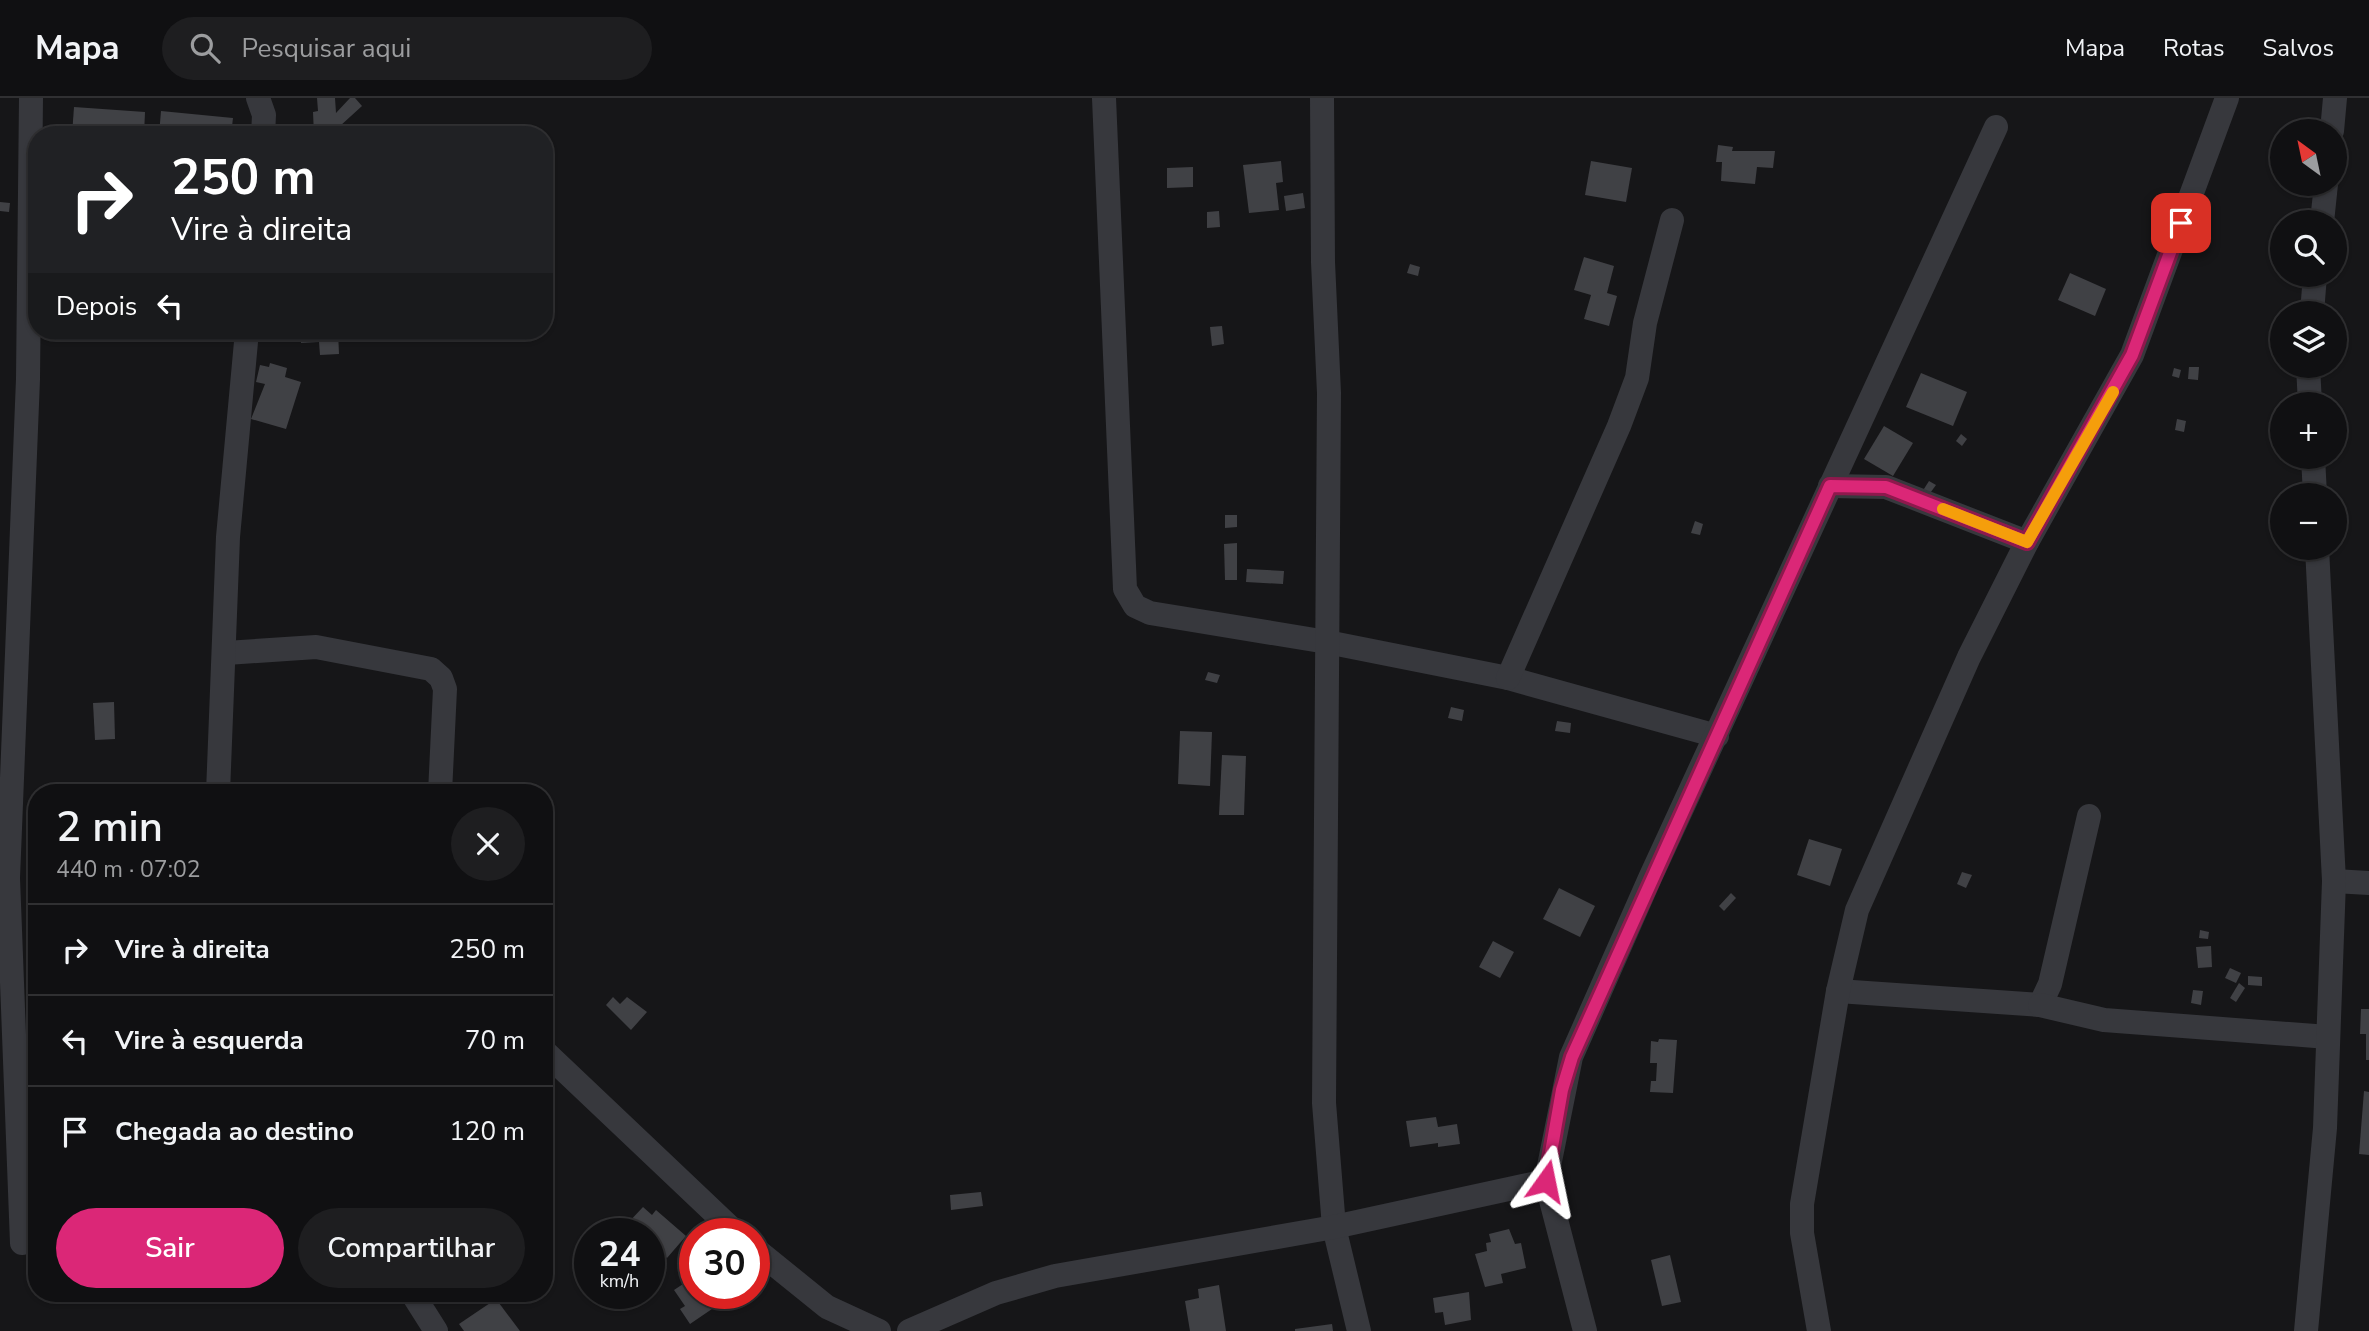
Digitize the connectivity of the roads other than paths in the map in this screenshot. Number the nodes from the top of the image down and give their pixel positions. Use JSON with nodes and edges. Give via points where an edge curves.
{"nodes":[{"id":1,"x":31,"y":98,"type":"edge"},
{"id":2,"x":258,"y":98,"type":"edge"},
{"id":3,"x":1104,"y":98,"type":"edge"},
{"id":4,"x":1322,"y":98,"type":"edge"},
{"id":5,"x":2227,"y":98,"type":"edge"},
{"id":6,"x":2335,"y":98,"type":"edge"},
{"id":7,"x":2333,"y":119,"type":"edge"},
{"id":8,"x":31,"y":126,"type":"edge"},
{"id":9,"x":263,"y":126,"type":"edge"},
{"id":10,"x":1996,"y":127,"type":"dead end"},
{"id":11,"x":1672,"y":219,"type":"dead end"},
{"id":12,"x":28,"y":340,"type":"edge"},
{"id":13,"x":246,"y":340,"type":"edge"},
{"id":14,"x":1830,"y":486,"type":"junction"},
{"id":15,"x":2027,"y":542,"type":"junction"},
{"id":16,"x":2319,"y":560,"type":"edge"},
{"id":17,"x":1327,"y":642,"type":"junction"},
{"id":18,"x":226,"y":653,"type":"junction"},
{"id":19,"x":1508,"y":678,"type":"junction"},
{"id":20,"x":1717,"y":736,"type":"junction"},
{"id":21,"x":219,"y":784,"type":"edge"},
{"id":22,"x":440,"y":784,"type":"edge"},
{"id":23,"x":2089,"y":816,"type":"dead end"},
{"id":24,"x":2334,"y":881,"type":"junction"},
{"id":25,"x":2369,"y":883,"type":"edge"},
{"id":26,"x":1838,"y":991,"type":"junction"},
{"id":27,"x":2040,"y":1005,"type":"junction"},
{"id":28,"x":2328,"y":1037,"type":"junction"},
{"id":29,"x":553,"y":1060,"type":"edge"},
{"id":30,"x":1546,"y":1181,"type":"junction"},
{"id":31,"x":720,"y":1218,"type":"edge"},
{"id":32,"x":1334,"y":1227,"type":"junction"},
{"id":33,"x":19,"y":1243,"type":"edge"},
{"id":34,"x":770,"y":1261,"type":"edge"},
{"id":35,"x":418,"y":1302,"type":"edge"},
{"id":36,"x":436,"y":1331,"type":"edge"},
{"id":37,"x":879,"y":1331,"type":"edge"},
{"id":38,"x":909,"y":1331,"type":"edge"},
{"id":39,"x":1359,"y":1331,"type":"edge"},
{"id":40,"x":1585,"y":1331,"type":"edge"},
{"id":41,"x":1819,"y":1331,"type":"edge"},
{"id":42,"x":2306,"y":1331,"type":"edge"}],
"edges":[{"from":1,"to":8,"type":"street"},
{"from":2,"to":9,"type":"street"},
{"from":3,"to":17,"type":"street","via":[[1125,589],[1135,606],[1150,613]]},
{"from":4,"to":17,"type":"street","via":[[1329,393]]},
{"from":5,"to":15,"type":"street","via":[[2132,355]]},
{"from":6,"to":7,"type":"street"},
{"from":10,"to":14,"type":"street"},
{"from":11,"to":19,"type":"street","via":[[1645,323],[1637,378]]},
{"from":12,"to":33,"type":"street","via":[[8,878]]},
{"from":13,"to":18,"type":"street","via":[[228,537]]},
{"from":14,"to":15,"type":"street","via":[[1886,487]]},
{"from":14,"to":20,"type":"street"},
{"from":15,"to":26,"type":"street","via":[[1969,657],[1857,910]]},
{"from":16,"to":24,"type":"street"},
{"from":17,"to":19,"type":"street"},
{"from":17,"to":32,"type":"street","via":[[1324,1102]]},
{"from":18,"to":21,"type":"street"},
{"from":18,"to":22,"type":"street","via":[[316,647],[431,669],[445,689]]},
{"from":19,"to":20,"type":"street"},
{"from":20,"to":30,"type":"street","via":[[1572,1057]]},
{"from":23,"to":27,"type":"street","via":[[2050,985]]},
{"from":24,"to":25,"type":"street"},
{"from":24,"to":28,"type":"street"},
{"from":26,"to":27,"type":"street"},
{"from":26,"to":41,"type":"street","via":[[1802,1203],[1806,1261]]},
{"from":27,"to":28,"type":"street","via":[[2104,1020]]},
{"from":28,"to":42,"type":"street","via":[[2325,1128]]},
{"from":29,"to":31,"type":"street"},
{"from":30,"to":32,"type":"street"},
{"from":30,"to":40,"type":"street"},
{"from":32,"to":38,"type":"street","via":[[1044,1279],[996,1293]]},
{"from":32,"to":39,"type":"street"},
{"from":34,"to":37,"type":"street","via":[[827,1307]]},
{"from":35,"to":36,"type":"street"}]}
